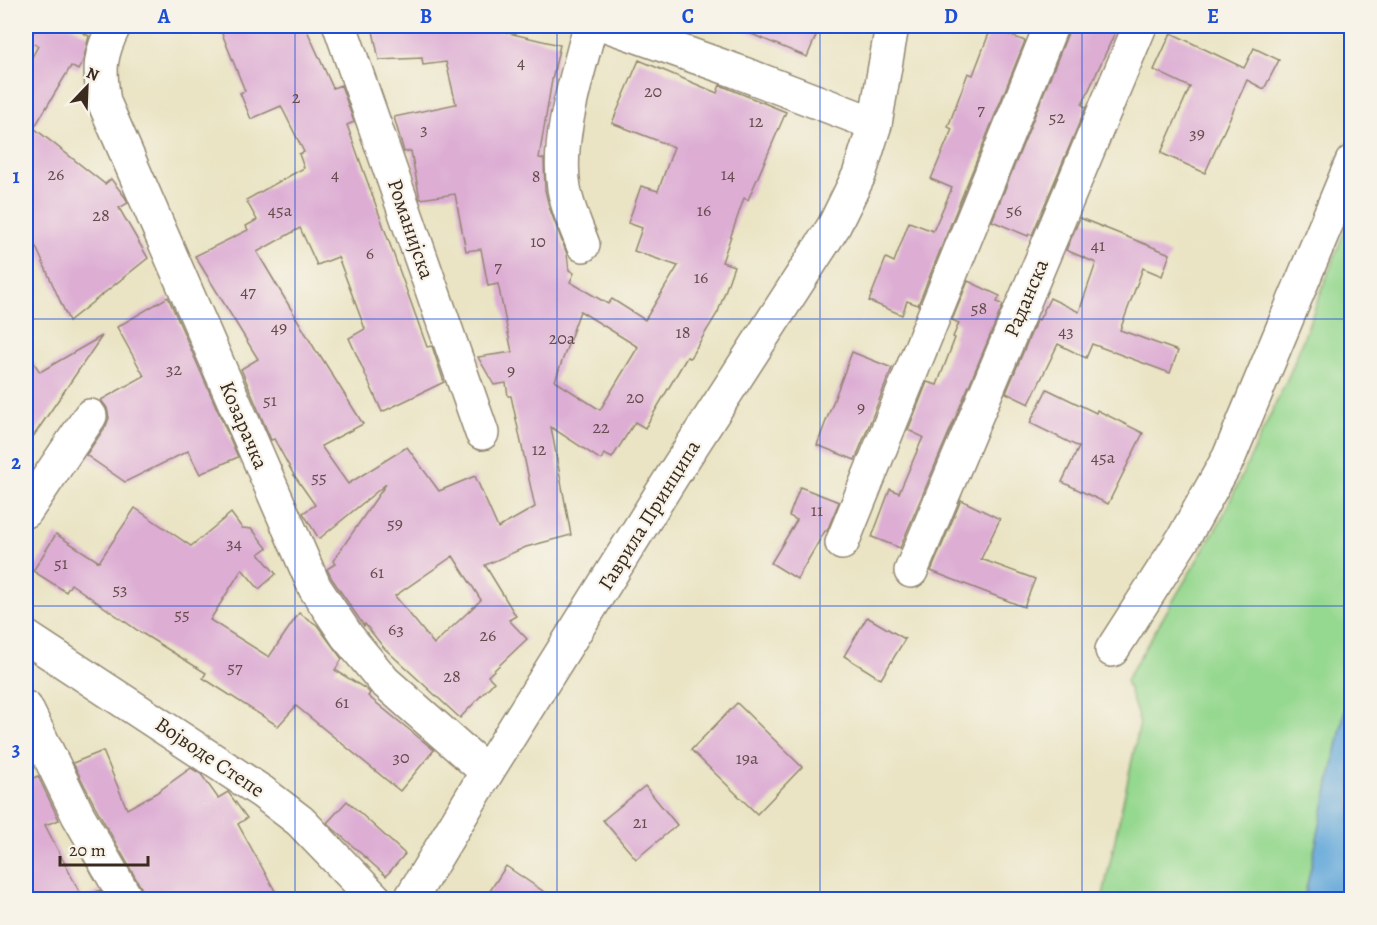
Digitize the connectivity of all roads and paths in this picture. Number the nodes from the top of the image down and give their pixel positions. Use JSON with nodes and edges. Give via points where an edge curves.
{"nodes":[{"id":1,"x":114,"y":26,"type":"edge"},
{"id":2,"x":340,"y":26,"type":"edge"},
{"id":3,"x":590,"y":26,"type":"edge"},
{"id":4,"x":609,"y":26,"type":"edge"},
{"id":5,"x":892,"y":26,"type":"edge"},
{"id":6,"x":1051,"y":26,"type":"edge"},
{"id":7,"x":1140,"y":26,"type":"edge"},
{"id":8,"x":874,"y":124,"type":"junction"},
{"id":9,"x":1352,"y":162,"type":"edge"},
{"id":10,"x":583,"y":245,"type":"dead end"},
{"id":11,"x":90,"y":416,"type":"dead end"},
{"id":12,"x":482,"y":433,"type":"dead end"},
{"id":13,"x":26,"y":511,"type":"edge"},
{"id":14,"x":842,"y":543,"type":"dead end"},
{"id":15,"x":911,"y":571,"type":"dead end"},
{"id":16,"x":26,"y":637,"type":"edge"},
{"id":17,"x":1112,"y":650,"type":"dead end"},
{"id":18,"x":26,"y":708,"type":"edge"},
{"id":19,"x":487,"y":772,"type":"junction"},
{"id":20,"x":127,"y":900,"type":"edge"},
{"id":21,"x":376,"y":900,"type":"edge"},
{"id":22,"x":410,"y":900,"type":"edge"}],
"edges":[{"from":1,"to":19,"type":"street","name":"Козарачка","via":[[99,73],[104,102],[315,588],[384,681]]},
{"from":2,"to":12,"type":"street","name":"Романијска"},
{"from":3,"to":10,"type":"street","via":[[567,122],[562,167],[568,208]]},
{"from":4,"to":8,"type":"street"},
{"from":5,"to":8,"type":"street","name":"Гаврила Принципа"},
{"from":6,"to":14,"type":"street"},
{"from":7,"to":15,"type":"street","name":"Раданска"},
{"from":8,"to":19,"type":"street","name":"Гаврила Принципа","via":[[859,175],[834,226]]},
{"from":9,"to":17,"type":"street","via":[[1229,457],[1183,539]]},
{"from":11,"to":13,"type":"street"},
{"from":16,"to":21,"type":"street","name":"Војводе Степе","via":[[262,792],[300,821]]},
{"from":18,"to":20,"type":"street","via":[[78,815]]},
{"from":19,"to":22,"type":"street","name":"Гаврила Принципа"}]}
